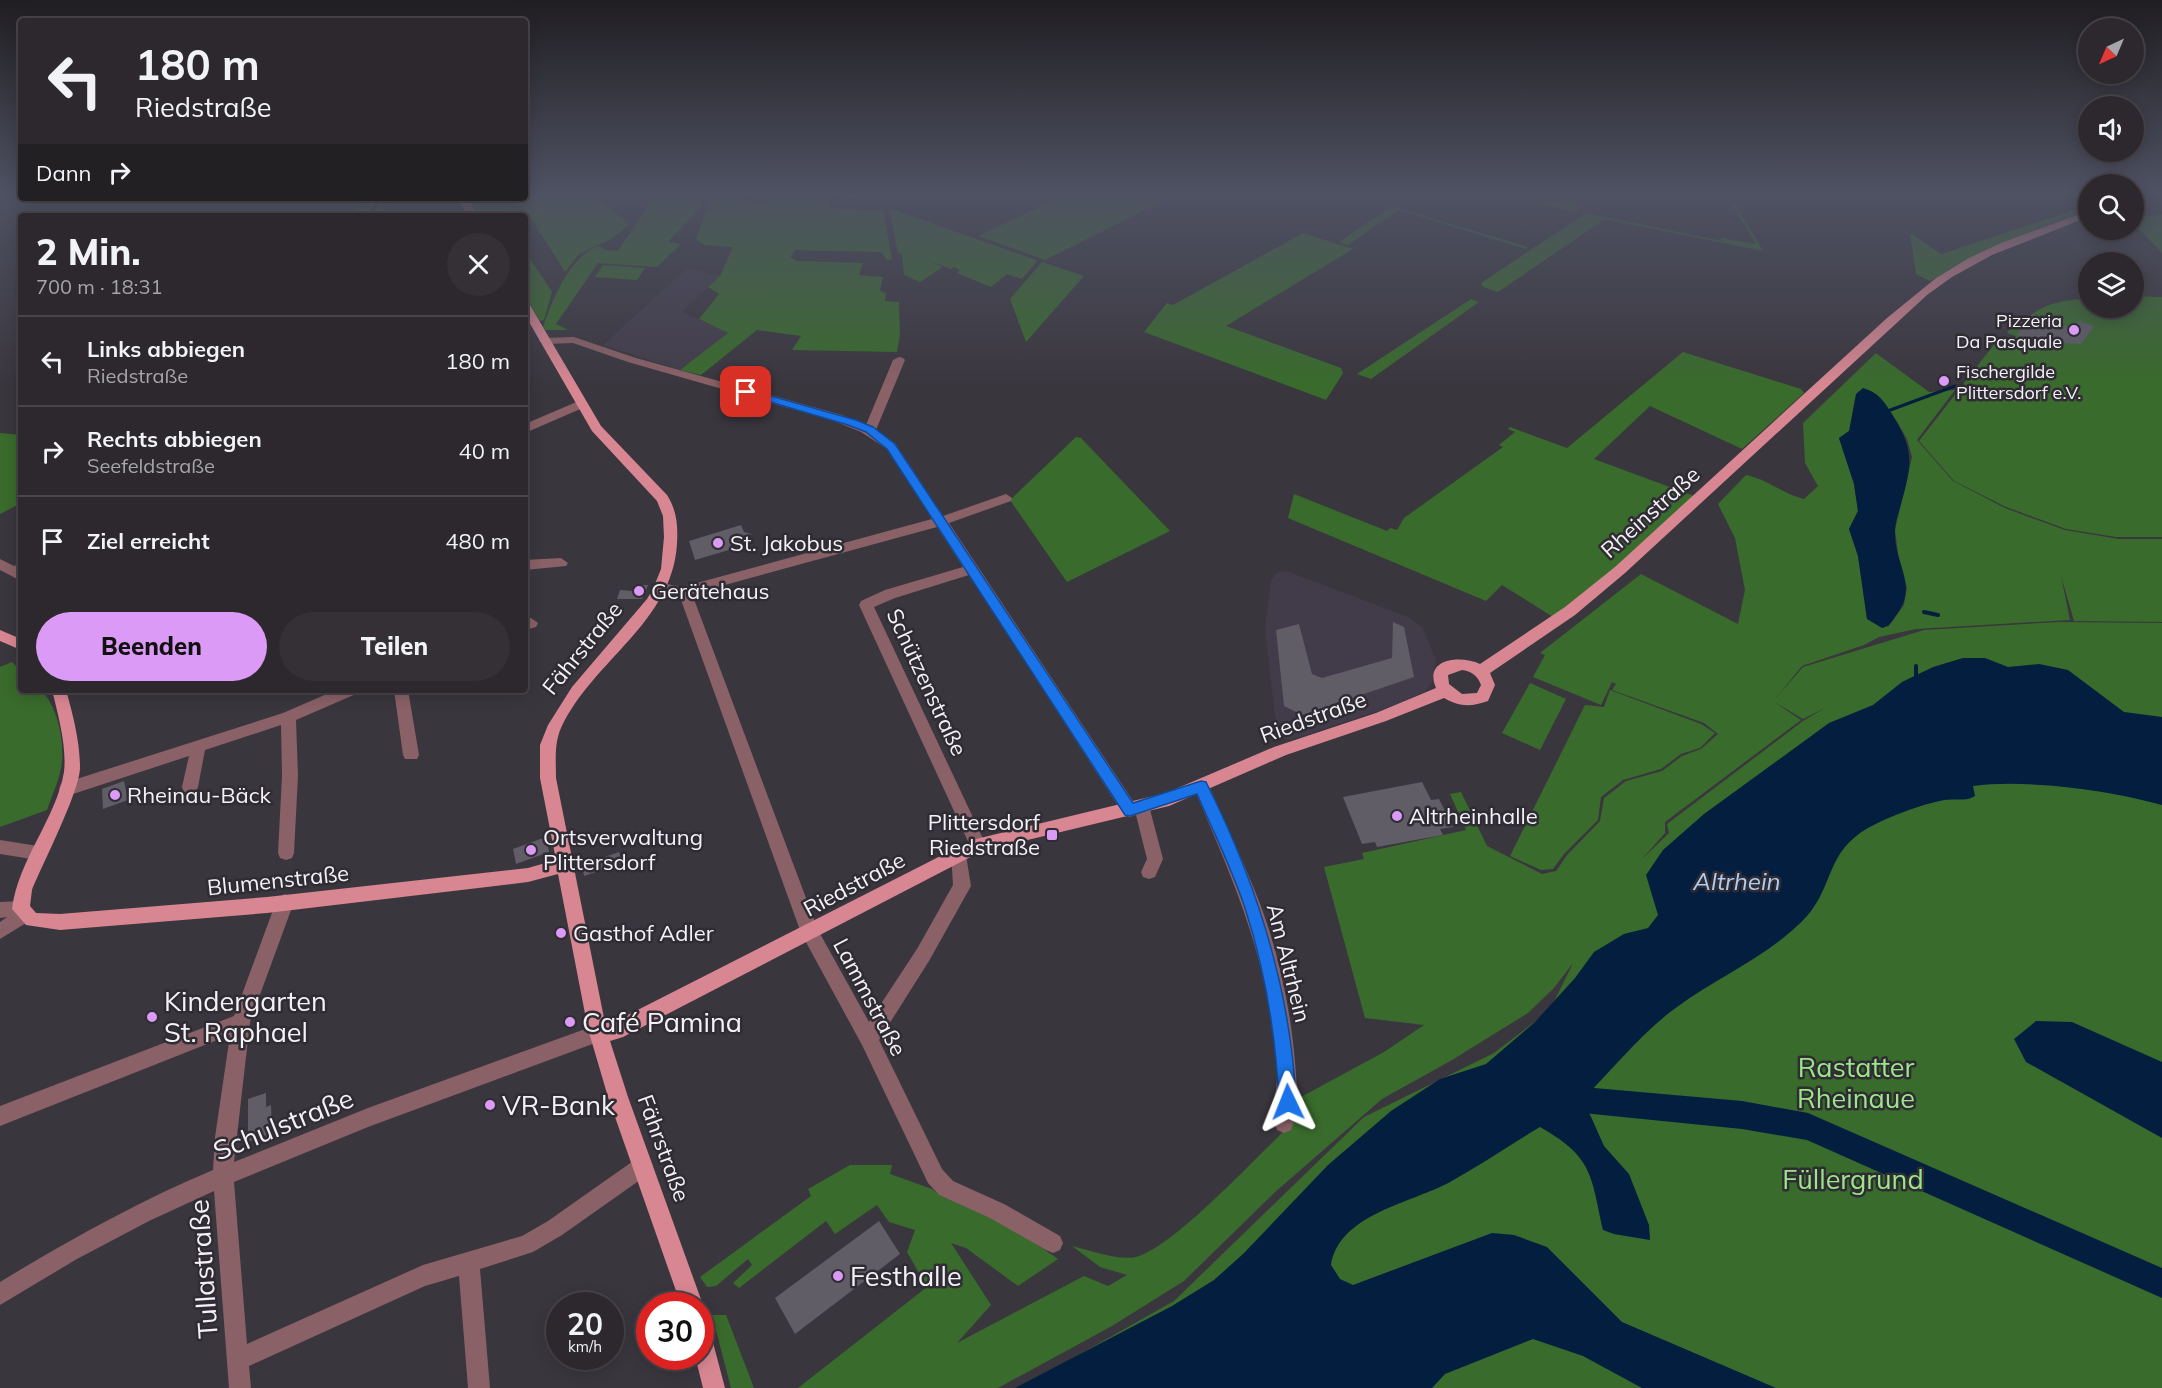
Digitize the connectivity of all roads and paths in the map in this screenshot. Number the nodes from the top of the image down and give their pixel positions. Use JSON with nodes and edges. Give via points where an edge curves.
{"nodes":[{"id":1,"x":1981,"y":257,"type":"edge"},
{"id":2,"x":528,"y":311,"type":"edge"},
{"id":3,"x":545,"y":341,"type":"junction"},
{"id":4,"x":899,"y":360,"type":"dead end"},
{"id":5,"x":581,"y":404,"type":"junction"},
{"id":6,"x":528,"y":428,"type":"edge"},
{"id":7,"x":870,"y":430,"type":"junction"},
{"id":8,"x":1006,"y":498,"type":"dead end"},
{"id":9,"x":942,"y":520,"type":"junction"},
{"id":10,"x":561,"y":563,"type":"dead end"},
{"id":11,"x":0,"y":564,"type":"edge"},
{"id":12,"x":528,"y":565,"type":"edge"},
{"id":13,"x":970,"y":570,"type":"junction"},
{"id":14,"x":18,"y":572,"type":"edge"},
{"id":15,"x":662,"y":588,"type":"junction"},
{"id":16,"x":681,"y":592,"type":"junction"},
{"id":17,"x":0,"y":635,"type":"edge"},
{"id":18,"x":18,"y":644,"type":"edge"},
{"id":19,"x":1480,"y":672,"type":"junction"},
{"id":20,"x":59,"y":693,"type":"edge"},
{"id":21,"x":344,"y":693,"type":"edge"},
{"id":22,"x":401,"y":693,"type":"edge"},
{"id":23,"x":1438,"y":694,"type":"junction"},
{"id":24,"x":288,"y":717,"type":"junction"},
{"id":25,"x":198,"y":748,"type":"junction"},
{"id":26,"x":411,"y":755,"type":"dead end"},
{"id":27,"x":1201,"y":786,"type":"junction"},
{"id":28,"x":190,"y":787,"type":"dead end"},
{"id":29,"x":67,"y":789,"type":"junction"},
{"id":30,"x":1136,"y":809,"type":"junction"},
{"id":31,"x":978,"y":845,"type":"junction"},
{"id":32,"x":0,"y":847,"type":"edge"},
{"id":33,"x":38,"y":853,"type":"junction"},
{"id":34,"x":286,"y":853,"type":"dead end"},
{"id":35,"x":959,"y":855,"type":"junction"},
{"id":36,"x":566,"y":865,"type":"junction"},
{"id":37,"x":1149,"y":872,"type":"dead end"},
{"id":38,"x":285,"y":902,"type":"junction"},
{"id":39,"x":0,"y":910,"type":"edge"},
{"id":40,"x":23,"y":912,"type":"junction"},
{"id":41,"x":0,"y":931,"type":"edge"},
{"id":42,"x":810,"y":933,"type":"junction"},
{"id":43,"x":241,"y":1022,"type":"junction"},
{"id":44,"x":599,"y":1033,"type":"junction"},
{"id":45,"x":869,"y":1039,"type":"junction"},
{"id":46,"x":0,"y":1116,"type":"edge"},
{"id":47,"x":1284,"y":1123,"type":"dead end"},
{"id":48,"x":643,"y":1166,"type":"junction"},
{"id":49,"x":223,"y":1176,"type":"junction"},
{"id":50,"x":1053,"y":1243,"type":"dead end"},
{"id":51,"x":469,"y":1263,"type":"junction"},
{"id":52,"x":687,"y":1292,"type":"edge"},
{"id":53,"x":0,"y":1294,"type":"edge"},
{"id":54,"x":237,"y":1360,"type":"junction"},
{"id":55,"x":709,"y":1370,"type":"edge"},
{"id":56,"x":240,"y":1388,"type":"edge"},
{"id":57,"x":479,"y":1388,"type":"edge"},
{"id":58,"x":714,"y":1388,"type":"edge"}],
"edges":[{"from":1,"to":19,"type":"main road","name":"Rheinstraße","via":[[1956,269],[1908,306],[1620,570],[1544,630]]},
{"from":2,"to":3,"type":"main road","name":"Fährstraße"},
{"from":3,"to":5,"type":"main road","name":"Fährstraße"},
{"from":3,"to":7,"type":"street","via":[[574,340]]},
{"from":4,"to":7,"type":"street"},
{"from":5,"to":6,"type":"street"},
{"from":5,"to":15,"type":"main road","name":"Fährstraße","via":[[608,445],[666,505],[671,528],[670,557]]},
{"from":7,"to":9,"type":"street","via":[[891,446]]},
{"from":8,"to":9,"type":"street"},
{"from":9,"to":13,"type":"street"},
{"from":9,"to":16,"type":"street"},
{"from":10,"to":12,"type":"street"},
{"from":11,"to":14,"type":"street"},
{"from":13,"to":30,"type":"street"},
{"from":13,"to":31,"type":"street","name":"Schützenstraße","via":[[866,605]]},
{"from":15,"to":16,"type":"street"},
{"from":15,"to":36,"type":"main road","name":"Fährstraße","via":[[556,722],[548,746],[548,778]]},
{"from":16,"to":42,"type":"street","name":"Lammstraße","via":[[687,597]]},
{"from":17,"to":18,"type":"main road"},
{"from":19,"to":23,"type":"main road","via":[[1462,664],[1449,666],[1440,674]]},
{"from":19,"to":23,"type":"main road","via":[[1488,685],[1483,697],[1466,701]]},
{"from":20,"to":29,"type":"main road","via":[[71,745],[72,770]]},
{"from":21,"to":24,"type":"street"},
{"from":22,"to":26,"type":"street"},
{"from":23,"to":27,"type":"main road","name":"Riedstraße","via":[[1280,751]]},
{"from":24,"to":25,"type":"street"},
{"from":24,"to":34,"type":"street"},
{"from":25,"to":28,"type":"street"},
{"from":25,"to":29,"type":"street"},
{"from":27,"to":30,"type":"main road","name":"Riedstraße"},
{"from":27,"to":47,"type":"street","name":"Am Altrhein","via":[[1252,908],[1274,996],[1286,1059],[1288,1102]]},
{"from":29,"to":33,"type":"main road"},
{"from":30,"to":31,"type":"main road","name":"Riedstraße"},
{"from":30,"to":37,"type":"street","via":[[1155,859]]},
{"from":31,"to":35,"type":"main road","name":"Riedstraße"},
{"from":32,"to":33,"type":"street"},
{"from":33,"to":40,"type":"main road","via":[[22,890]]},
{"from":35,"to":42,"type":"main road","name":"Riedstraße"},
{"from":35,"to":45,"type":"street","via":[[962,886]]},
{"from":36,"to":38,"type":"main road","name":"Blumenstraße","via":[[528,875]]},
{"from":36,"to":44,"type":"main road","name":"Fährstraße"},
{"from":38,"to":40,"type":"main road","name":"Blumenstraße","via":[[60,922],[42,922]]},
{"from":38,"to":43,"type":"street","name":"Tullastraße"},
{"from":39,"to":40,"type":"street"},
{"from":40,"to":41,"type":"street"},
{"from":42,"to":44,"type":"main road","name":"Riedstraße","via":[[616,1031]]},
{"from":42,"to":45,"type":"street","name":"Lammstraße"},
{"from":43,"to":46,"type":"street"},
{"from":43,"to":49,"type":"street","name":"Tullastraße"},
{"from":44,"to":48,"type":"main road","name":"Fährstraße"},
{"from":44,"to":49,"type":"street","name":"Schulstraße"},
{"from":45,"to":50,"type":"street","name":"Lammstraße","via":[[935,1176],[946,1188]]},
{"from":48,"to":51,"type":"street","via":[[526,1245]]},
{"from":48,"to":52,"type":"main road","name":"Fährstraße"},
{"from":49,"to":53,"type":"street","name":"Schulstraße","via":[[84,1244]]},
{"from":49,"to":54,"type":"street","name":"Tullastraße"},
{"from":51,"to":54,"type":"street","via":[[423,1276]]},
{"from":51,"to":57,"type":"street"},
{"from":54,"to":56,"type":"street","name":"Tullastraße"},
{"from":55,"to":58,"type":"main road"}]}
